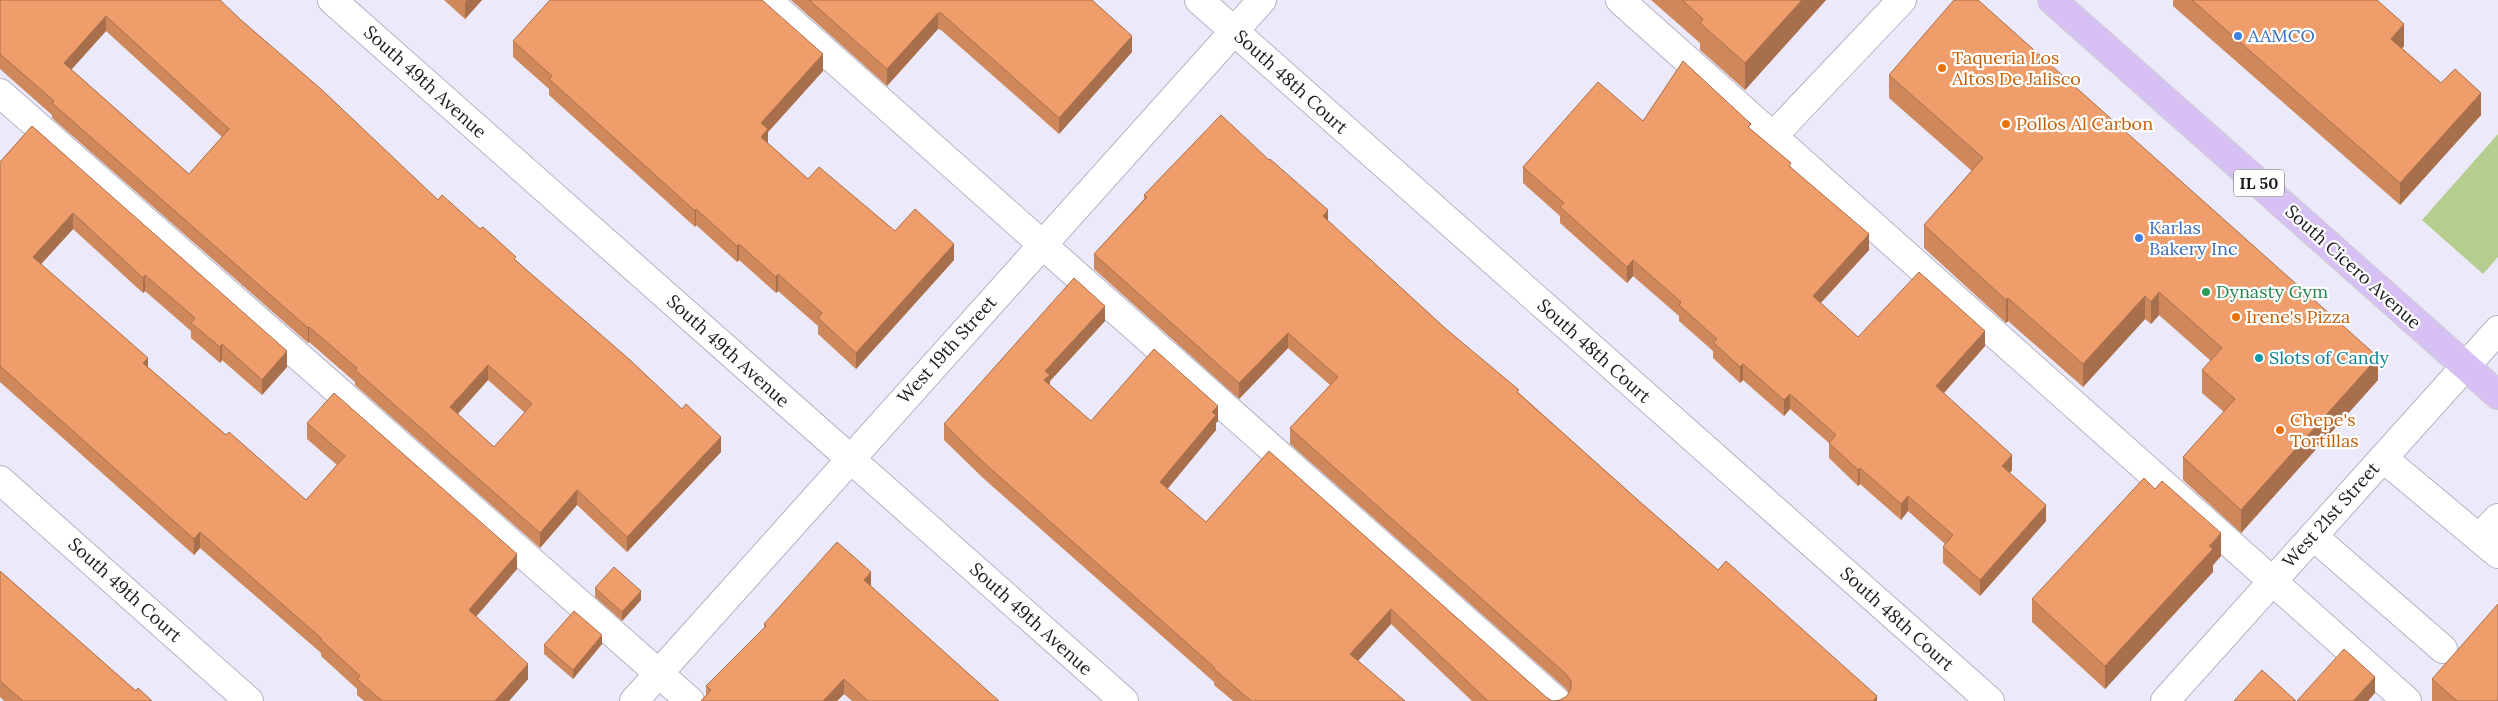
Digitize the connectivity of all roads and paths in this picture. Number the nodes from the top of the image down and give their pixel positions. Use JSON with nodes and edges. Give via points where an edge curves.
{"nodes":[{"id":1,"x":332,"y":0,"type":"edge"},
{"id":2,"x":766,"y":0,"type":"edge"},
{"id":3,"x":1199,"y":0,"type":"edge"},
{"id":4,"x":1262,"y":0,"type":"edge"},
{"id":5,"x":1620,"y":0,"type":"edge"},
{"id":6,"x":1902,"y":0,"type":"edge"},
{"id":7,"x":2052,"y":0,"type":"edge"},
{"id":8,"x":1234,"y":31,"type":"junction"},
{"id":9,"x":0,"y":93,"type":"edge"},
{"id":10,"x":1773,"y":136,"type":"junction"},
{"id":11,"x":1042,"y":245,"type":"junction"},
{"id":12,"x":2498,"y":330,"type":"edge"},
{"id":13,"x":2466,"y":366,"type":"junction"},
{"id":14,"x":2498,"y":395,"type":"edge"},
{"id":15,"x":2383,"y":458,"type":"junction"},
{"id":16,"x":851,"y":459,"type":"junction"},
{"id":17,"x":0,"y":480,"type":"edge"},
{"id":18,"x":2498,"y":518,"type":"edge"},
{"id":19,"x":2313,"y":536,"type":"junction"},
{"id":20,"x":2488,"y":546,"type":"edge"},
{"id":21,"x":2273,"y":581,"type":"junction"},
{"id":22,"x":2443,"y":650,"type":"dead end"},
{"id":23,"x":658,"y":673,"type":"junction"},
{"id":24,"x":249,"y":701,"type":"edge"},
{"id":25,"x":634,"y":701,"type":"edge"},
{"id":26,"x":690,"y":701,"type":"edge"},
{"id":27,"x":1124,"y":701,"type":"edge"},
{"id":28,"x":1556,"y":701,"type":"edge"},
{"id":29,"x":1990,"y":701,"type":"edge"},
{"id":30,"x":2166,"y":701,"type":"edge"},
{"id":31,"x":2407,"y":701,"type":"edge"}],
"edges":[{"from":1,"to":16,"type":"street","name":"South 49th Avenue"},
{"from":2,"to":11,"type":"street"},
{"from":3,"to":8,"type":"street","name":"South 48th Court"},
{"from":4,"to":8,"type":"street","name":"West 19th Street"},
{"from":5,"to":10,"type":"street"},
{"from":6,"to":10,"type":"street"},
{"from":7,"to":13,"type":"main road","name":"South Cicero Avenue","number":"IL 50"},
{"from":8,"to":11,"type":"street","name":"West 19th Street"},
{"from":8,"to":29,"type":"street","name":"South 48th Court"},
{"from":9,"to":23,"type":"street"},
{"from":10,"to":21,"type":"street"},
{"from":11,"to":16,"type":"street","name":"West 19th Street"},
{"from":11,"to":28,"type":"street"},
{"from":12,"to":13,"type":"street","name":"West 21st Street"},
{"from":13,"to":14,"type":"main road","name":"South Cicero Avenue","number":"IL 50"},
{"from":13,"to":15,"type":"street","name":"West 21st Street"},
{"from":15,"to":19,"type":"street","name":"West 21st Street"},
{"from":15,"to":20,"type":"street"},
{"from":16,"to":23,"type":"street","name":"West 19th Street"},
{"from":16,"to":27,"type":"street","name":"South 49th Avenue"},
{"from":17,"to":24,"type":"street","name":"South 49th Court"},
{"from":18,"to":20,"type":"street"},
{"from":19,"to":21,"type":"street","name":"West 21st Street"},
{"from":19,"to":22,"type":"street"},
{"from":21,"to":30,"type":"street","name":"West 21st Street"},
{"from":21,"to":31,"type":"street"},
{"from":23,"to":25,"type":"street","name":"West 19th Street"},
{"from":23,"to":26,"type":"street"}]}
